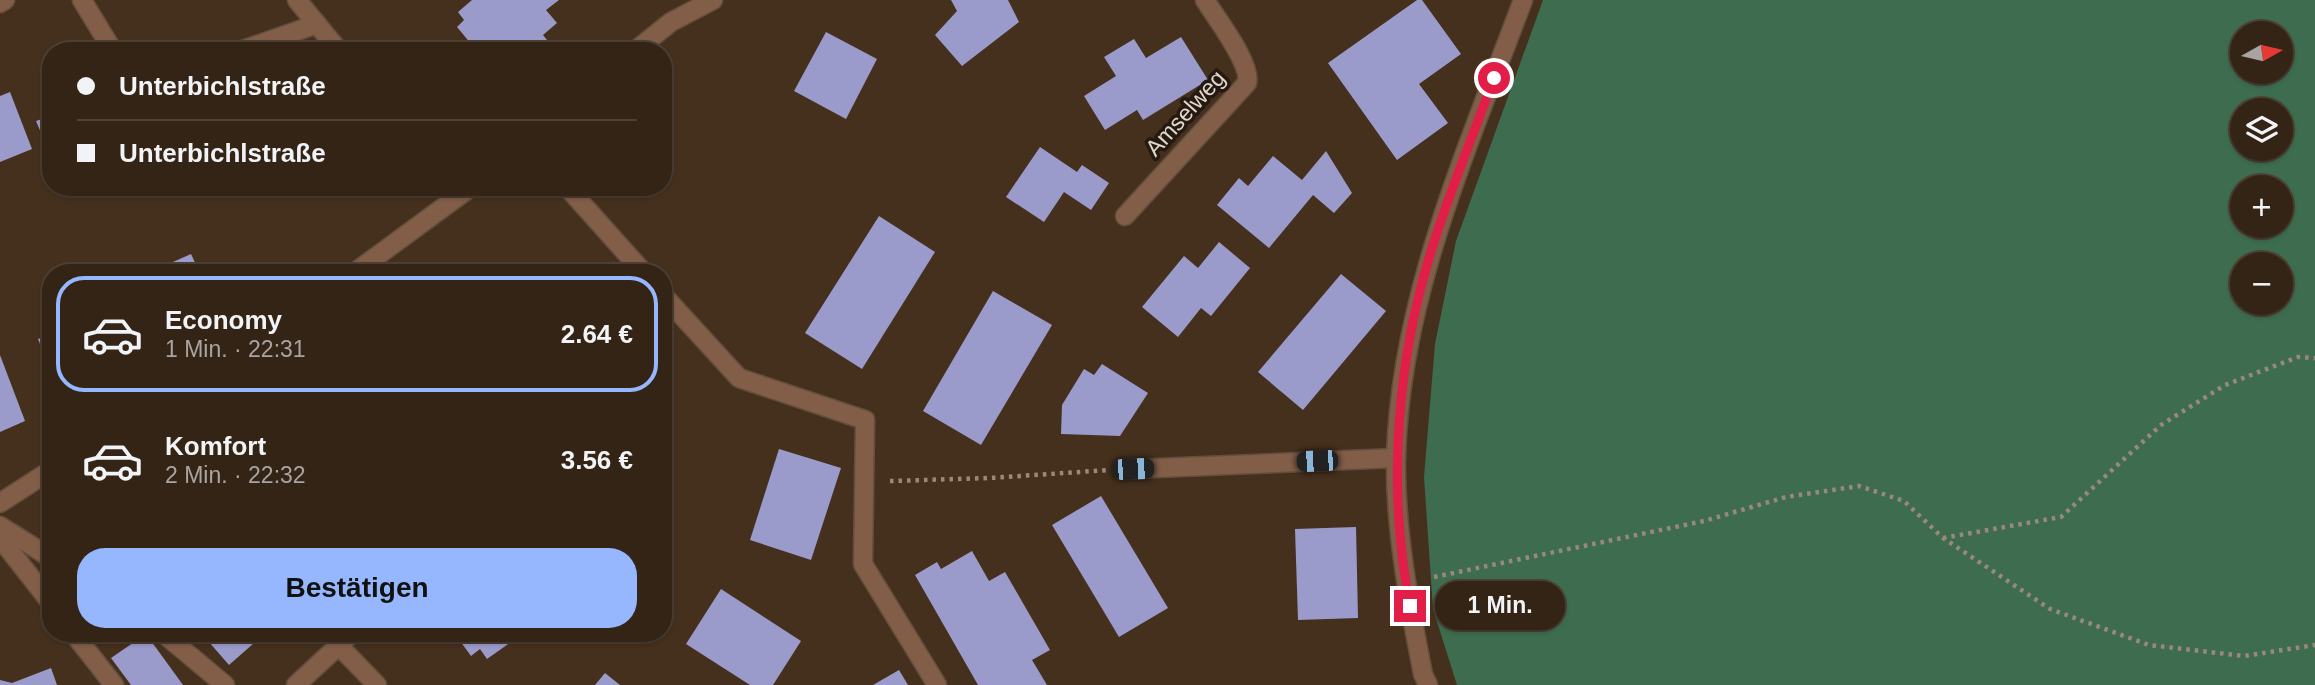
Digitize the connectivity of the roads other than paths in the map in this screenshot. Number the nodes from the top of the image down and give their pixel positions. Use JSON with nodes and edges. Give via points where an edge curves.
{"nodes":[{"id":1,"x":5,"y":0,"type":"edge"},
{"id":2,"x":82,"y":0,"type":"edge"},
{"id":3,"x":297,"y":0,"type":"edge"},
{"id":4,"x":713,"y":0,"type":"edge"},
{"id":5,"x":1205,"y":0,"type":"edge"},
{"id":6,"x":1523,"y":0,"type":"edge"},
{"id":7,"x":0,"y":3,"type":"edge"},
{"id":8,"x":317,"y":24,"type":"junction"},
{"id":9,"x":108,"y":42,"type":"edge"},
{"id":10,"x":266,"y":42,"type":"edge"},
{"id":11,"x":332,"y":42,"type":"edge"},
{"id":12,"x":646,"y":42,"type":"edge"},
{"id":13,"x":452,"y":196,"type":"edge"},
{"id":14,"x":574,"y":196,"type":"edge"},
{"id":15,"x":1125,"y":216,"type":"dead end"},
{"id":16,"x":365,"y":264,"type":"edge"},
{"id":17,"x":636,"y":264,"type":"edge"},
{"id":18,"x":672,"y":305,"type":"edge"},
{"id":19,"x":1396,"y":458,"type":"junction"},
{"id":20,"x":1133,"y":469,"type":"road end"},
{"id":21,"x":42,"y":476,"type":"edge"},
{"id":22,"x":0,"y":503,"type":"edge"},
{"id":23,"x":0,"y":526,"type":"edge"},
{"id":24,"x":0,"y":538,"type":"edge"},
{"id":25,"x":42,"y":552,"type":"edge"},
{"id":26,"x":42,"y":592,"type":"edge"},
{"id":27,"x":80,"y":642,"type":"edge"},
{"id":28,"x":174,"y":642,"type":"edge"},
{"id":29,"x":341,"y":642,"type":"edge"},
{"id":30,"x":346,"y":642,"type":"edge"},
{"id":31,"x":114,"y":685,"type":"edge"},
{"id":32,"x":226,"y":685,"type":"edge"},
{"id":33,"x":296,"y":685,"type":"edge"},
{"id":34,"x":377,"y":685,"type":"edge"},
{"id":35,"x":937,"y":685,"type":"edge"},
{"id":36,"x":1428,"y":685,"type":"edge"}],
"edges":[{"from":1,"to":7,"type":"street"},
{"from":2,"to":9,"type":"street"},
{"from":3,"to":8,"type":"street"},
{"from":4,"to":12,"type":"street","via":[[671,22]]},
{"from":5,"to":15,"type":"street","name":"Amselweg","via":[[1244,64],[1247,83]]},
{"from":6,"to":19,"type":"street","via":[[1436,235],[1416,309]]},
{"from":8,"to":10,"type":"street"},
{"from":8,"to":11,"type":"street"},
{"from":13,"to":16,"type":"street"},
{"from":14,"to":17,"type":"street"},
{"from":18,"to":35,"type":"street","via":[[739,379],[865,420],[863,564]]},
{"from":19,"to":20,"type":"street"},
{"from":19,"to":36,"type":"street","via":[[1406,584]]},
{"from":21,"to":22,"type":"street"},
{"from":23,"to":25,"type":"street"},
{"from":24,"to":26,"type":"street"},
{"from":27,"to":31,"type":"street"},
{"from":28,"to":32,"type":"street"},
{"from":29,"to":33,"type":"street"},
{"from":30,"to":34,"type":"street"}]}
